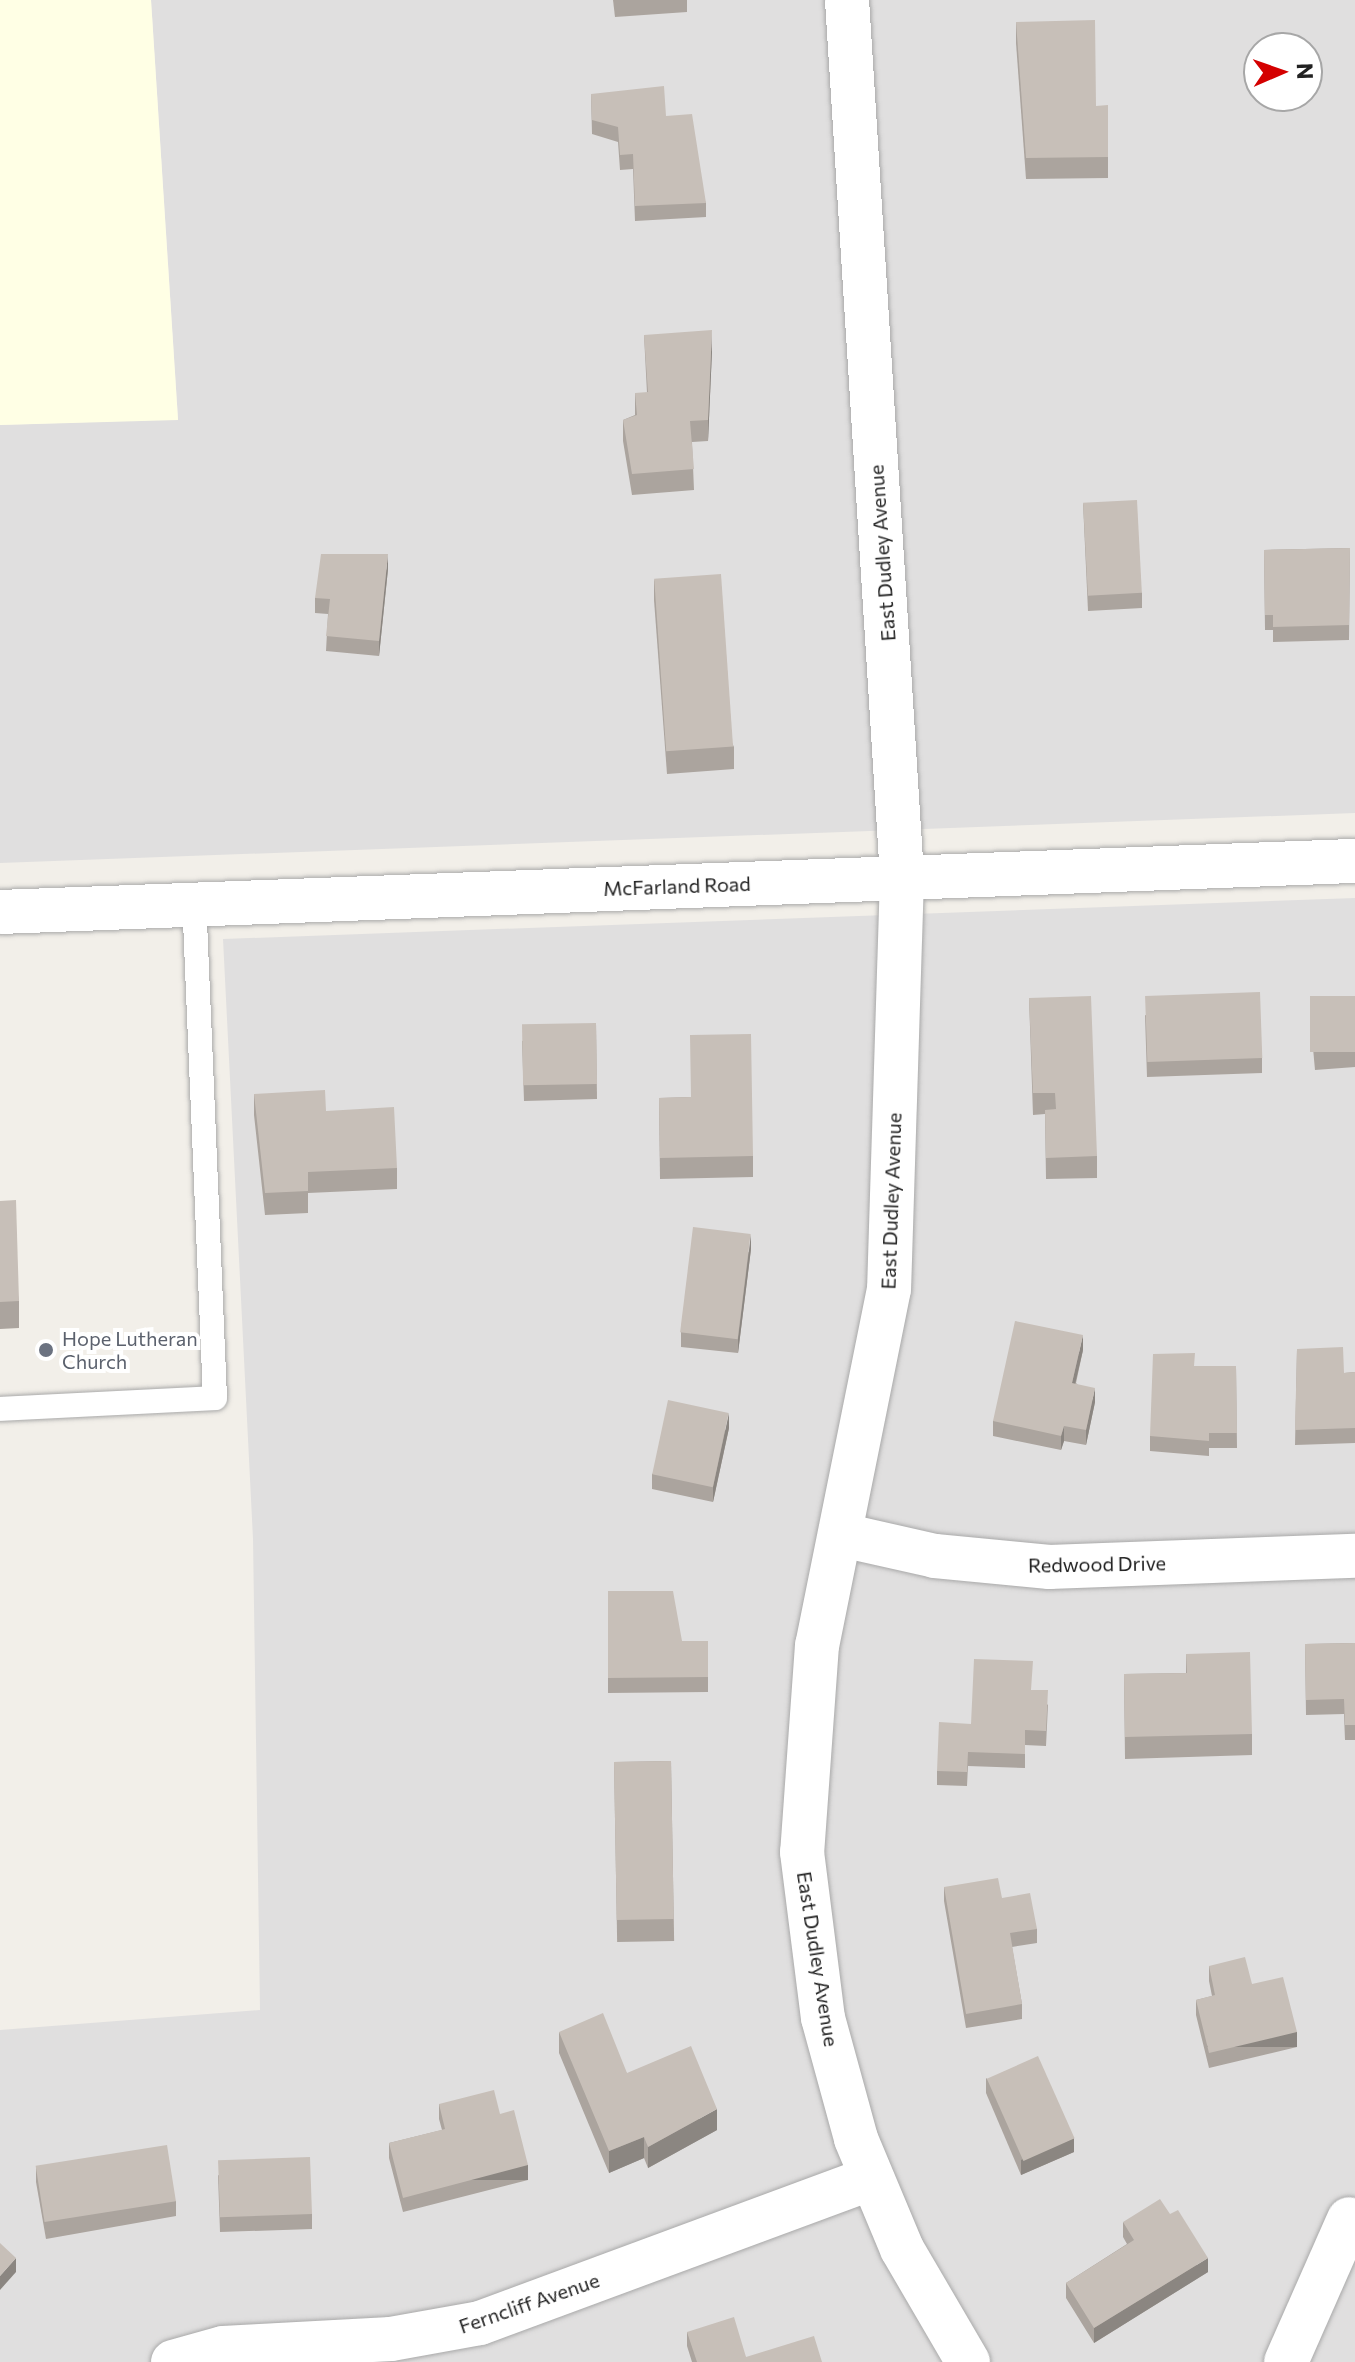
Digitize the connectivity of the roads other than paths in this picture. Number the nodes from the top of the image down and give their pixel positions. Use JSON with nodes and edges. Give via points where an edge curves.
{"nodes":[{"id":1,"x":847,"y":0,"type":"edge"},
{"id":2,"x":1355,"y":861,"type":"edge"},
{"id":3,"x":902,"y":877,"type":"junction"},
{"id":4,"x":194,"y":905,"type":"junction"},
{"id":5,"x":0,"y":912,"type":"edge"},
{"id":6,"x":0,"y":1409,"type":"edge"},
{"id":7,"x":842,"y":1535,"type":"junction"},
{"id":8,"x":1355,"y":1556,"type":"edge"},
{"id":9,"x":871,"y":2178,"type":"junction"},
{"id":10,"x":1349,"y":2219,"type":"dead end"},
{"id":11,"x":173,"y":2362,"type":"edge"},
{"id":12,"x":968,"y":2362,"type":"edge"},
{"id":13,"x":1286,"y":2362,"type":"edge"}],
"edges":[{"from":1,"to":3,"type":"street","name":"East Dudley Avenue"},
{"from":2,"to":3,"type":"street","name":"McFarland Road"},
{"from":3,"to":4,"type":"street","name":"McFarland Road"},
{"from":3,"to":7,"type":"street","name":"East Dudley Avenue","via":[[889,1289]]},
{"from":4,"to":5,"type":"street","name":"McFarland Road"},
{"from":4,"to":6,"type":"lane","via":[[215,1398]]},
{"from":7,"to":8,"type":"street","name":"Redwood Drive","via":[[935,1556],[1049,1567]]},
{"from":7,"to":9,"type":"street","name":"East Dudley Avenue","via":[[806,1727],[802,1852],[823,2018]]},
{"from":9,"to":11,"type":"street","name":"Ferncliff Avenue","via":[[480,2323],[391,2339],[223,2348]]},
{"from":9,"to":12,"type":"street","name":"East Dudley Avenue"},
{"from":10,"to":13,"type":"street"}]}
